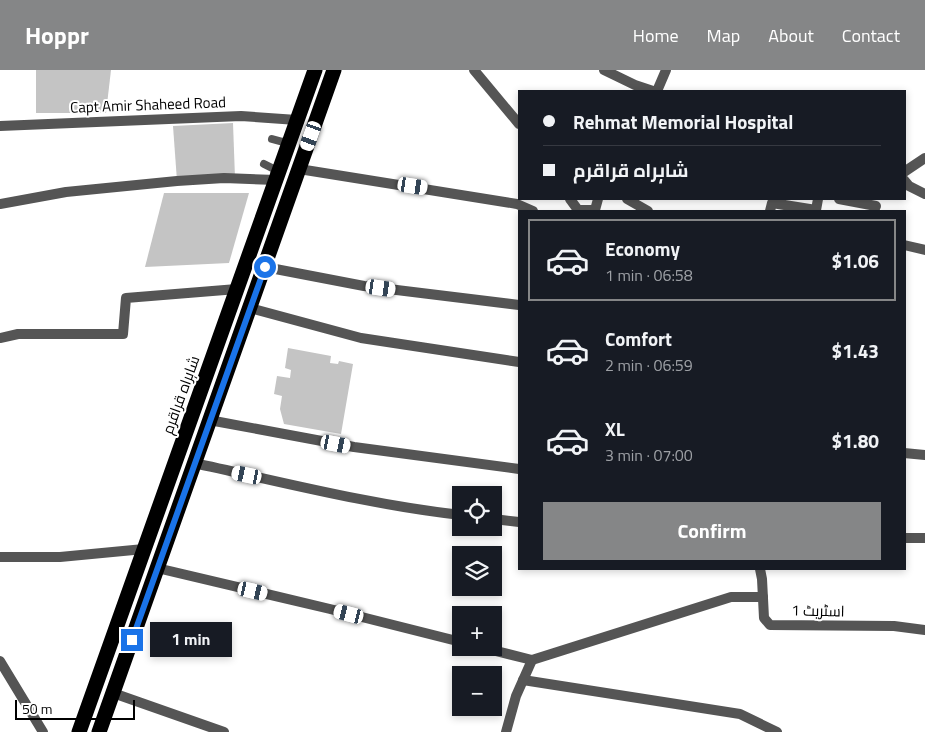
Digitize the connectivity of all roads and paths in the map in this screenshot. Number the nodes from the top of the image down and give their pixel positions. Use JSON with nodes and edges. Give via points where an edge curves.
{"nodes":[{"id":1,"x":315,"y":70,"type":"edge"},
{"id":2,"x":334,"y":70,"type":"edge"},
{"id":3,"x":474,"y":70,"type":"edge"},
{"id":4,"x":604,"y":70,"type":"edge"},
{"id":5,"x":666,"y":70,"type":"edge"},
{"id":6,"x":650,"y":90,"type":"edge"},
{"id":7,"x":657,"y":90,"type":"edge"},
{"id":8,"x":297,"y":120,"type":"junction"},
{"id":9,"x":518,"y":123,"type":"edge"},
{"id":10,"x":0,"y":126,"type":"edge"},
{"id":11,"x":291,"y":138,"type":"junction"},
{"id":12,"x":272,"y":139,"type":"dead end"},
{"id":13,"x":925,"y":158,"type":"edge"},
{"id":14,"x":264,"y":164,"type":"dead end"},
{"id":15,"x":299,"y":169,"type":"junction"},
{"id":16,"x":906,"y":171,"type":"edge"},
{"id":17,"x":276,"y":180,"type":"junction"},
{"id":18,"x":906,"y":182,"type":"edge"},
{"id":19,"x":925,"y":194,"type":"edge"},
{"id":20,"x":629,"y":200,"type":"edge"},
{"id":21,"x":844,"y":200,"type":"edge"},
{"id":22,"x":0,"y":204,"type":"edge"},
{"id":23,"x":531,"y":210,"type":"edge"},
{"id":24,"x":578,"y":210,"type":"edge"},
{"id":25,"x":595,"y":210,"type":"edge"},
{"id":26,"x":646,"y":210,"type":"edge"},
{"id":27,"x":770,"y":210,"type":"edge"},
{"id":28,"x":816,"y":210,"type":"edge"},
{"id":29,"x":874,"y":210,"type":"edge"},
{"id":30,"x":906,"y":245,"type":"edge"},
{"id":31,"x":925,"y":250,"type":"edge"},
{"id":32,"x":265,"y":267,"type":"junction"},
{"id":33,"x":237,"y":289,"type":"junction"},
{"id":34,"x":518,"y":305,"type":"edge"},
{"id":35,"x":250,"y":308,"type":"junction"},
{"id":36,"x":0,"y":338,"type":"edge"},
{"id":37,"x":518,"y":362,"type":"edge"},
{"id":38,"x":209,"y":420,"type":"junction"},
{"id":39,"x":906,"y":453,"type":"edge"},
{"id":40,"x":925,"y":455,"type":"edge"},
{"id":41,"x":194,"y":464,"type":"junction"},
{"id":42,"x":518,"y":469,"type":"edge"},
{"id":43,"x":452,"y":514,"type":"edge"},
{"id":44,"x":502,"y":520,"type":"edge"},
{"id":45,"x":518,"y":522,"type":"edge"},
{"id":46,"x":906,"y":538,"type":"edge"},
{"id":47,"x":925,"y":538,"type":"edge"},
{"id":48,"x":144,"y":549,"type":"junction"},
{"id":49,"x":0,"y":556,"type":"edge"},
{"id":50,"x":157,"y":568,"type":"junction"},
{"id":51,"x":760,"y":570,"type":"edge"},
{"id":52,"x":764,"y":598,"type":"junction"},
{"id":53,"x":925,"y":630,"type":"edge"},
{"id":54,"x":452,"y":640,"type":"edge"},
{"id":55,"x":502,"y":652,"type":"edge"},
{"id":56,"x":532,"y":660,"type":"junction"},
{"id":57,"x":0,"y":661,"type":"edge"},
{"id":58,"x":523,"y":680,"type":"junction"},
{"id":59,"x":113,"y":693,"type":"junction"},
{"id":60,"x":43,"y":732,"type":"edge"},
{"id":61,"x":79,"y":732,"type":"edge"},
{"id":62,"x":99,"y":732,"type":"edge"},
{"id":63,"x":224,"y":732,"type":"edge"},
{"id":64,"x":506,"y":732,"type":"edge"},
{"id":65,"x":777,"y":732,"type":"edge"}],
"edges":[{"from":1,"to":8,"type":"highway","name":"شاہراہ قراقرم"},
{"from":2,"to":15,"type":"highway"},
{"from":3,"to":9,"type":"street"},
{"from":4,"to":6,"type":"street"},
{"from":5,"to":7,"type":"street"},
{"from":8,"to":10,"type":"street","name":"Capt Amir Shaheed Road","via":[[241,116]]},
{"from":8,"to":11,"type":"highway","name":"شاہراہ قراقرم"},
{"from":11,"to":12,"type":"lane","via":[[283,142]]},
{"from":11,"to":17,"type":"highway","name":"شاہراہ قراقرم"},
{"from":13,"to":16,"type":"street"},
{"from":14,"to":17,"type":"lane","via":[[274,169]]},
{"from":15,"to":23,"type":"street","via":[[517,204]]},
{"from":15,"to":32,"type":"highway"},
{"from":17,"to":22,"type":"street","via":[[224,178],[178,181],[66,192]]},
{"from":17,"to":33,"type":"highway","name":"شاہراہ قراقرم"},
{"from":18,"to":19,"type":"street"},
{"from":20,"to":26,"type":"street"},
{"from":21,"to":29,"type":"street","via":[[876,206]]},
{"from":24,"to":25,"type":"street"},
{"from":27,"to":28,"type":"street","via":[[772,203]]},
{"from":30,"to":31,"type":"street"},
{"from":32,"to":34,"type":"street","via":[[364,286]]},
{"from":32,"to":35,"type":"highway"},
{"from":33,"to":36,"type":"street","via":[[126,298],[122,334],[18,334]]},
{"from":33,"to":48,"type":"highway","name":"شاہراہ قراقرم"},
{"from":35,"to":37,"type":"street","via":[[361,338]]},
{"from":35,"to":38,"type":"highway"},
{"from":38,"to":41,"type":"highway"},
{"from":38,"to":42,"type":"street","via":[[354,447]]},
{"from":39,"to":40,"type":"street"},
{"from":41,"to":43,"type":"street","via":[[336,494]]},
{"from":41,"to":50,"type":"highway"},
{"from":44,"to":45,"type":"street"},
{"from":46,"to":47,"type":"street"},
{"from":48,"to":49,"type":"street","via":[[60,556]]},
{"from":48,"to":61,"type":"highway","name":"شاہراہ قراقرم"},
{"from":50,"to":54,"type":"street"},
{"from":50,"to":59,"type":"highway"},
{"from":51,"to":52,"type":"street","name":"اسٹریٹ 1"},
{"from":52,"to":53,"type":"street","name":"اسٹریٹ 1","via":[[764,618],[770,625],[894,626]]},
{"from":52,"to":56,"type":"street","via":[[731,597]]},
{"from":55,"to":56,"type":"street"},
{"from":56,"to":58,"type":"street"},
{"from":57,"to":60,"type":"street"},
{"from":58,"to":64,"type":"street"},
{"from":58,"to":65,"type":"street","via":[[740,714]]},
{"from":59,"to":62,"type":"highway"},
{"from":59,"to":63,"type":"street"}]}
